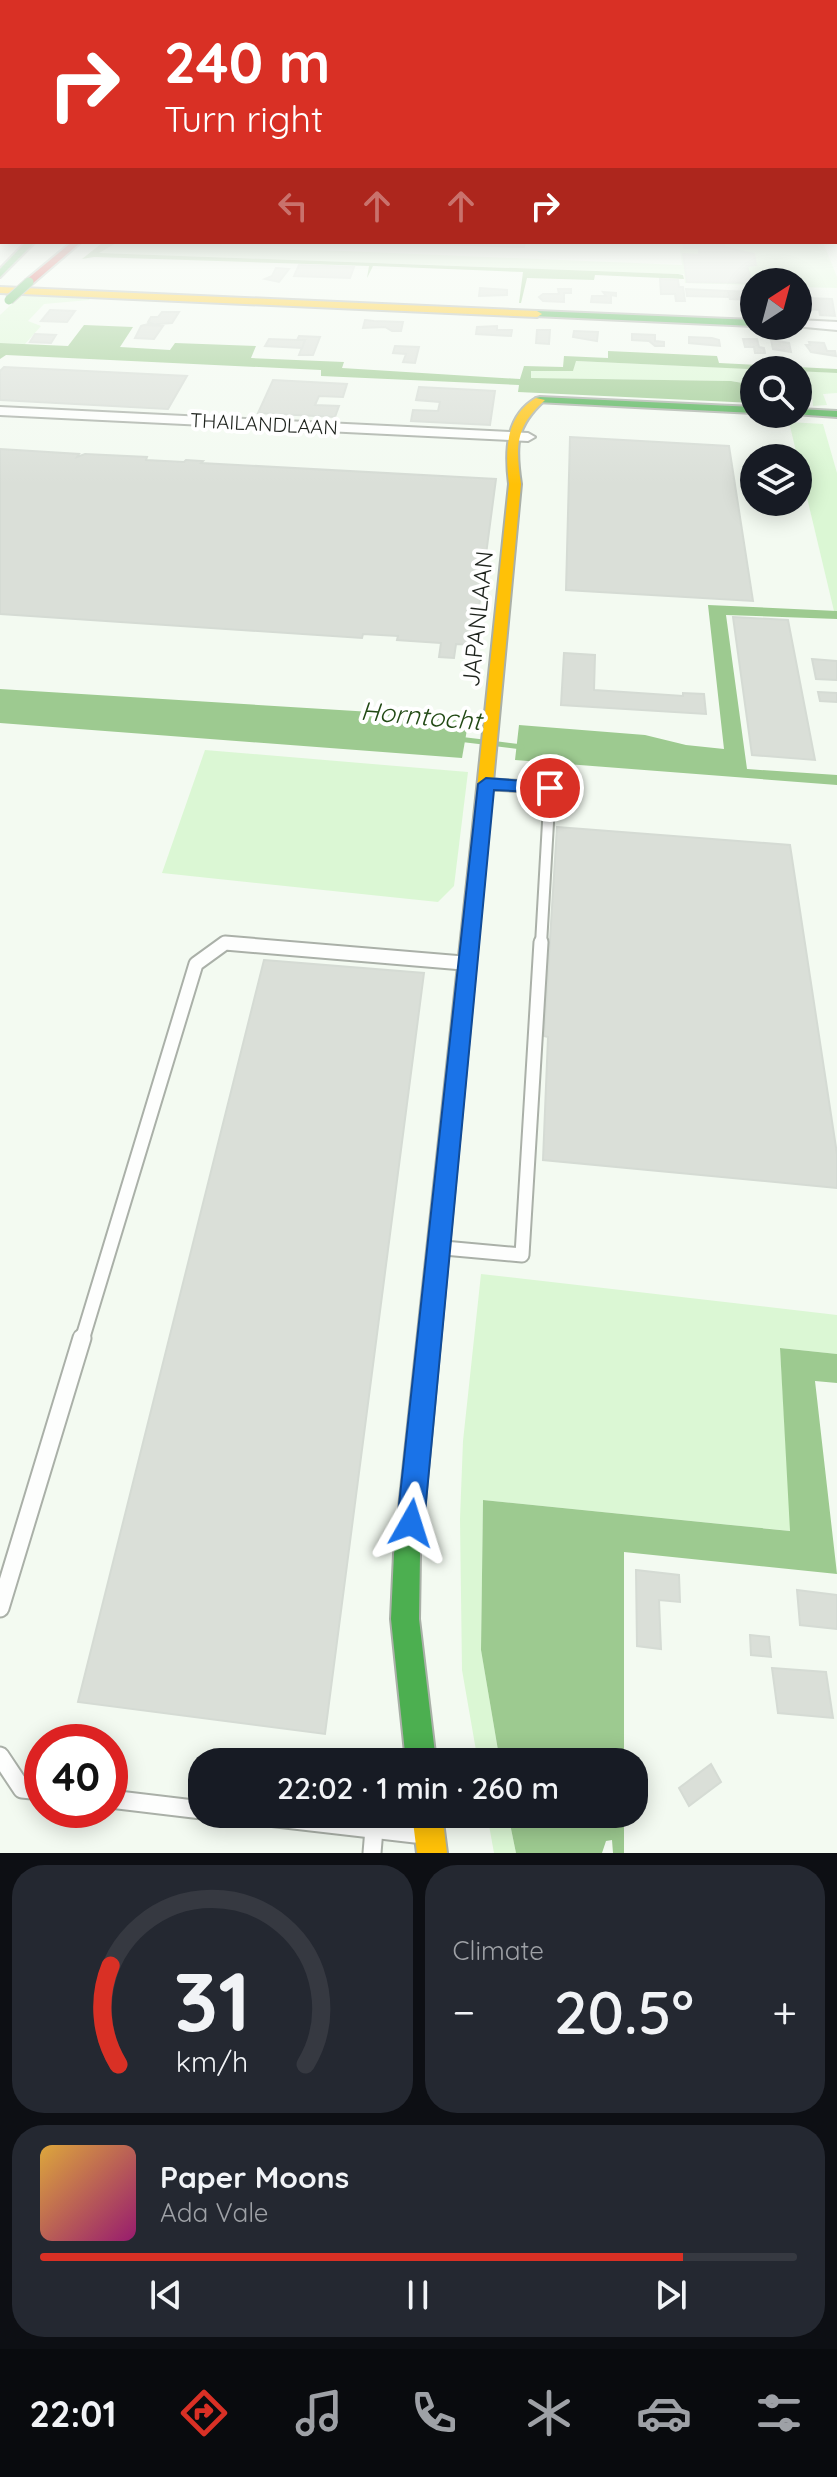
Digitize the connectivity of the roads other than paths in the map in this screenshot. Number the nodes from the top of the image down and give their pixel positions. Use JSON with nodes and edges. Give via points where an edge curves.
{"nodes":[{"id":1,"x":507,"y":312,"type":"edge"},
{"id":2,"x":740,"y":322,"type":"edge"},
{"id":3,"x":812,"y":325,"type":"edge"},
{"id":4,"x":837,"y":326,"type":"edge"},
{"id":5,"x":740,"y":409,"type":"edge"},
{"id":6,"x":0,"y":411,"type":"edge"},
{"id":7,"x":812,"y":413,"type":"edge"},
{"id":8,"x":837,"y":414,"type":"edge"},
{"id":9,"x":522,"y":437,"type":"junction"},
{"id":10,"x":486,"y":784,"type":"junction"},
{"id":11,"x":467,"y":963,"type":"junction"},
{"id":12,"x":440,"y":1247,"type":"junction"},
{"id":13,"x":0,"y":1608,"type":"edge"},
{"id":14,"x":419,"y":1748,"type":"edge"},
{"id":15,"x":0,"y":1756,"type":"edge"},
{"id":16,"x":24,"y":1789,"type":"edge"},
{"id":17,"x":128,"y":1801,"type":"edge"},
{"id":18,"x":188,"y":1808,"type":"edge"},
{"id":19,"x":365,"y":1828,"type":"edge"},
{"id":20,"x":374,"y":1829,"type":"junction"},
{"id":21,"x":431,"y":1844,"type":"edge"},
{"id":22,"x":372,"y":1853,"type":"edge"}],
"edges":[{"from":1,"to":2,"type":"main road"},
{"from":3,"to":4,"type":"street"},
{"from":5,"to":9,"type":"main road","name":"JAPANLAAN","via":[[541,400],[528,404],[519,419]]},
{"from":6,"to":9,"type":"street","name":"THAILANDLAAN"},
{"from":7,"to":8,"type":"main road"},
{"from":9,"to":10,"type":"main road","name":"JAPANLAAN","via":[[512,474]]},
{"from":10,"to":11,"type":"main road","name":"JAPANLAAN"},
{"from":10,"to":12,"type":"lane","via":[[550,788],[522,1255]]},
{"from":11,"to":12,"type":"main road","name":"JAPANLAAN"},
{"from":11,"to":13,"type":"lane","via":[[225,943],[196,964]]},
{"from":12,"to":14,"type":"main road","name":"JAPANLAAN","via":[[405,1587]]},
{"from":15,"to":16,"type":"lane"},
{"from":17,"to":18,"type":"lane"},
{"from":19,"to":20,"type":"lane"},
{"from":20,"to":21,"type":"lane"},
{"from":20,"to":22,"type":"lane"}]}
